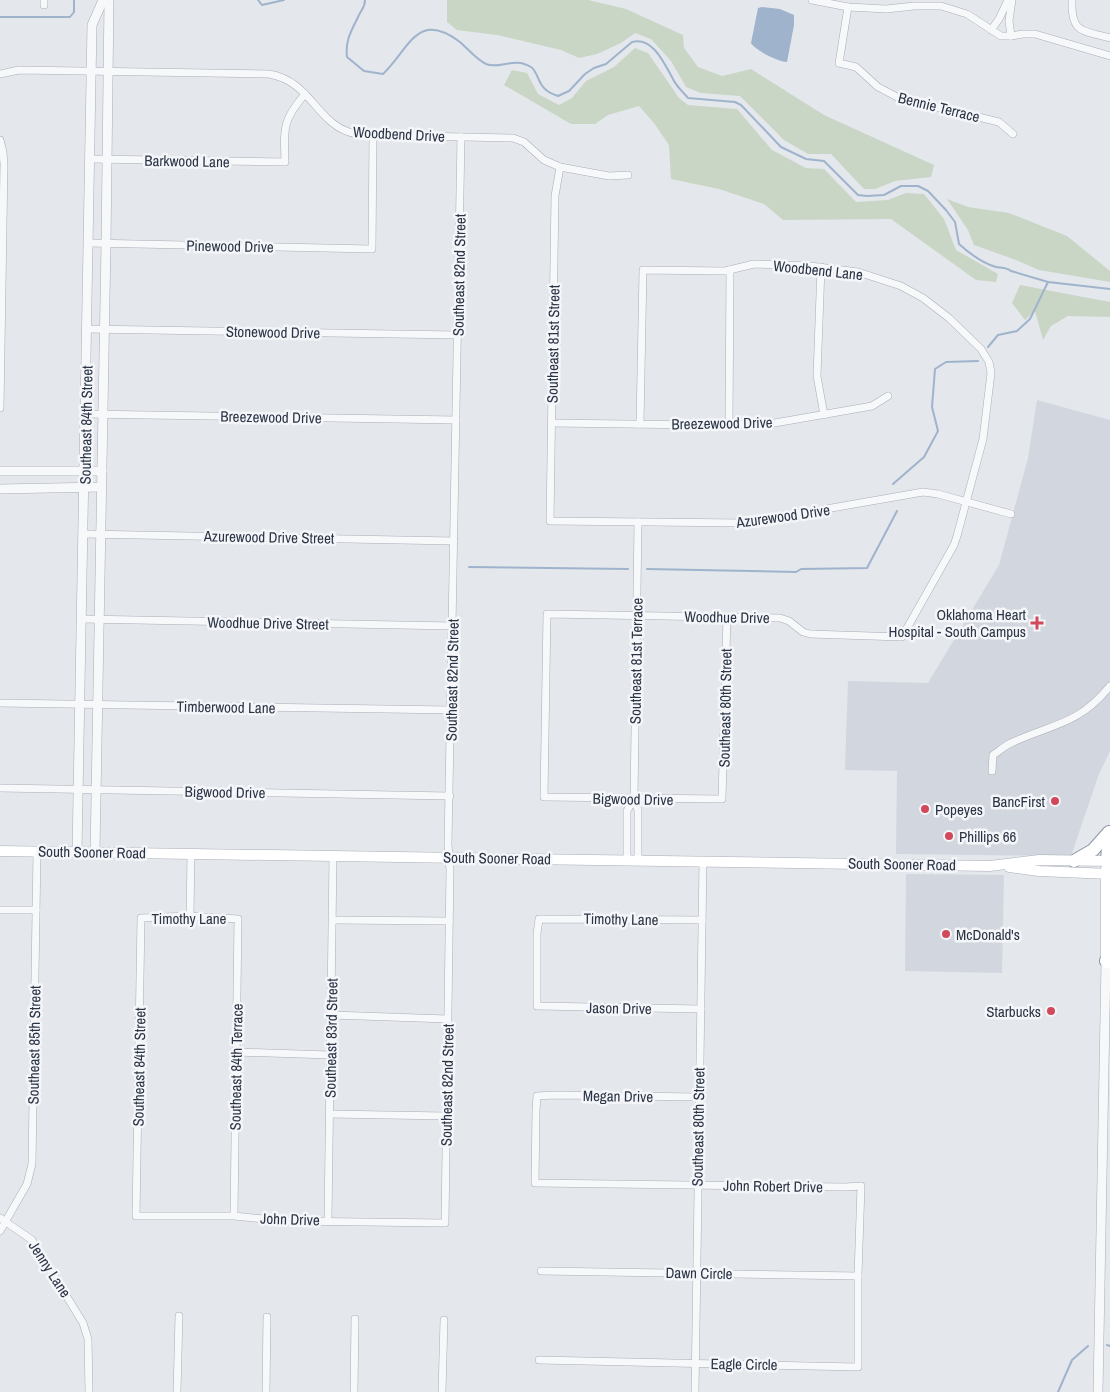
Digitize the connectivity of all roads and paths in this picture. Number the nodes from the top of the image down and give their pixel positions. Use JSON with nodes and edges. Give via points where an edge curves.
{"nodes":[{"id":1,"x":104,"y":0,"type":"edge"},
{"id":2,"x":108,"y":0,"type":"edge"},
{"id":3,"x":812,"y":0,"type":"edge"},
{"id":4,"x":1008,"y":0,"type":"edge"},
{"id":5,"x":1012,"y":0,"type":"edge"},
{"id":6,"x":1072,"y":0,"type":"edge"},
{"id":7,"x":913,"y":3,"type":"edge"},
{"id":8,"x":848,"y":7,"type":"junction"},
{"id":9,"x":1001,"y":15,"type":"junction"},
{"id":10,"x":1010,"y":18,"type":"junction"},
{"id":11,"x":991,"y":30,"type":"junction"},
{"id":12,"x":1011,"y":36,"type":"junction"},
{"id":13,"x":1110,"y":38,"type":"edge"},
{"id":14,"x":1110,"y":56,"type":"edge"},
{"id":15,"x":92,"y":71,"type":"junction"},
{"id":16,"x":108,"y":71,"type":"junction"},
{"id":17,"x":0,"y":74,"type":"edge"},
{"id":18,"x":305,"y":94,"type":"junction"},
{"id":19,"x":1014,"y":134,"type":"dead end"},
{"id":20,"x":373,"y":135,"type":"junction"},
{"id":21,"x":461,"y":137,"type":"junction"},
{"id":22,"x":0,"y":140,"type":"edge"},
{"id":23,"x":90,"y":159,"type":"junction"},
{"id":24,"x":107,"y":159,"type":"junction"},
{"id":25,"x":560,"y":167,"type":"junction"},
{"id":26,"x":628,"y":175,"type":"dead end"},
{"id":27,"x":89,"y":244,"type":"junction"},
{"id":28,"x":106,"y":244,"type":"junction"},
{"id":29,"x":821,"y":267,"type":"junction"},
{"id":30,"x":730,"y":270,"type":"junction"},
{"id":31,"x":87,"y":329,"type":"junction"},
{"id":32,"x":104,"y":329,"type":"junction"},
{"id":33,"x":458,"y":335,"type":"junction"},
{"id":34,"x":888,"y":396,"type":"dead end"},
{"id":35,"x":0,"y":408,"type":"edge"},
{"id":36,"x":86,"y":414,"type":"junction"},
{"id":37,"x":103,"y":414,"type":"junction"},
{"id":38,"x":824,"y":415,"type":"junction"},
{"id":39,"x":456,"y":420,"type":"junction"},
{"id":40,"x":552,"y":423,"type":"junction"},
{"id":41,"x":640,"y":424,"type":"junction"},
{"id":42,"x":729,"y":425,"type":"junction"},
{"id":43,"x":85,"y":470,"type":"junction"},
{"id":44,"x":102,"y":471,"type":"junction"},
{"id":45,"x":0,"y":472,"type":"edge"},
{"id":46,"x":102,"y":487,"type":"junction"},
{"id":47,"x":84,"y":488,"type":"junction"},
{"id":48,"x":0,"y":489,"type":"edge"},
{"id":49,"x":967,"y":502,"type":"junction"},
{"id":50,"x":1011,"y":514,"type":"dead end"},
{"id":51,"x":550,"y":521,"type":"joint"},
{"id":52,"x":638,"y":522,"type":"junction"},
{"id":53,"x":84,"y":534,"type":"junction"},
{"id":54,"x":101,"y":534,"type":"junction"},
{"id":55,"x":454,"y":541,"type":"junction"},
{"id":56,"x":637,"y":615,"type":"junction"},
{"id":57,"x":727,"y":616,"type":"junction"},
{"id":58,"x":82,"y":619,"type":"junction"},
{"id":59,"x":100,"y":619,"type":"junction"},
{"id":60,"x":453,"y":626,"type":"junction"},
{"id":61,"x":902,"y":637,"type":"joint"},
{"id":62,"x":1110,"y":686,"type":"edge"},
{"id":63,"x":0,"y":703,"type":"edge"},
{"id":64,"x":80,"y":704,"type":"junction"},
{"id":65,"x":97,"y":704,"type":"junction"},
{"id":66,"x":451,"y":710,"type":"junction"},
{"id":67,"x":992,"y":771,"type":"dead end"},
{"id":68,"x":0,"y":788,"type":"edge"},
{"id":69,"x":78,"y":790,"type":"junction"},
{"id":70,"x":96,"y":790,"type":"junction"},
{"id":71,"x":450,"y":796,"type":"junction"},
{"id":72,"x":544,"y":797,"type":"joint"},
{"id":73,"x":634,"y":799,"type":"junction"},
{"id":74,"x":722,"y":799,"type":"joint"},
{"id":75,"x":1110,"y":829,"type":"edge"},
{"id":76,"x":0,"y":851,"type":"edge"},
{"id":77,"x":37,"y":851,"type":"junction"},
{"id":78,"x":77,"y":852,"type":"junction"},
{"id":79,"x":95,"y":853,"type":"junction"},
{"id":80,"x":191,"y":854,"type":"junction"},
{"id":81,"x":333,"y":856,"type":"junction"},
{"id":82,"x":449,"y":857,"type":"junction"},
{"id":83,"x":627,"y":860,"type":"junction"},
{"id":84,"x":638,"y":860,"type":"junction"},
{"id":85,"x":702,"y":861,"type":"junction"},
{"id":86,"x":1074,"y":861,"type":"junction"},
{"id":87,"x":1108,"y":861,"type":"edge"},
{"id":88,"x":993,"y":866,"type":"junction"},
{"id":89,"x":1108,"y":874,"type":"edge"},
{"id":90,"x":0,"y":910,"type":"edge"},
{"id":91,"x":36,"y":910,"type":"junction"},
{"id":92,"x":190,"y":916,"type":"junction"},
{"id":93,"x":141,"y":918,"type":"joint"},
{"id":94,"x":238,"y":919,"type":"joint"},
{"id":95,"x":332,"y":920,"type":"junction"},
{"id":96,"x":702,"y":920,"type":"junction"},
{"id":97,"x":449,"y":921,"type":"junction"},
{"id":98,"x":1108,"y":962,"type":"edge"},
{"id":99,"x":537,"y":1006,"type":"joint"},
{"id":100,"x":701,"y":1009,"type":"junction"},
{"id":101,"x":332,"y":1015,"type":"junction"},
{"id":102,"x":447,"y":1019,"type":"junction"},
{"id":103,"x":236,"y":1052,"type":"junction"},
{"id":104,"x":330,"y":1055,"type":"junction"},
{"id":105,"x":699,"y":1097,"type":"junction"},
{"id":106,"x":330,"y":1114,"type":"junction"},
{"id":107,"x":446,"y":1116,"type":"junction"},
{"id":108,"x":535,"y":1183,"type":"joint"},
{"id":109,"x":697,"y":1185,"type":"junction"},
{"id":110,"x":136,"y":1216,"type":"joint"},
{"id":111,"x":234,"y":1216,"type":"junction"},
{"id":112,"x":3,"y":1220,"type":"edge"},
{"id":113,"x":328,"y":1220,"type":"junction"},
{"id":114,"x":445,"y":1223,"type":"joint"},
{"id":115,"x":0,"y":1231,"type":"edge"},
{"id":116,"x":540,"y":1271,"type":"dead end"},
{"id":117,"x":696,"y":1273,"type":"junction"},
{"id":118,"x":858,"y":1276,"type":"junction"},
{"id":119,"x":179,"y":1316,"type":"dead end"},
{"id":120,"x":267,"y":1317,"type":"dead end"},
{"id":121,"x":355,"y":1319,"type":"dead end"},
{"id":122,"x":444,"y":1320,"type":"dead end"},
{"id":123,"x":539,"y":1360,"type":"dead end"},
{"id":124,"x":696,"y":1363,"type":"junction"},
{"id":125,"x":89,"y":1392,"type":"edge"},
{"id":126,"x":177,"y":1392,"type":"edge"},
{"id":127,"x":266,"y":1392,"type":"edge"},
{"id":128,"x":354,"y":1392,"type":"edge"},
{"id":129,"x":442,"y":1392,"type":"edge"},
{"id":130,"x":695,"y":1392,"type":"edge"},
{"id":131,"x":1098,"y":1392,"type":"edge"}],
"edges":[{"from":1,"to":15,"type":"street","name":"Southeast 84th Street","via":[[92,25]]},
{"from":2,"to":16,"type":"street","name":"Southeast 84th Street"},
{"from":3,"to":8,"type":"street"},
{"from":4,"to":9,"type":"street"},
{"from":5,"to":10,"type":"street"},
{"from":6,"to":13,"type":"street","via":[[1074,24],[1079,29]]},
{"from":7,"to":8,"type":"street","via":[[886,9]]},
{"from":7,"to":11,"type":"street","via":[[948,7]]},
{"from":8,"to":19,"type":"street","name":"Bennie Terrace","via":[[839,64],[856,67],[878,87],[899,98],[999,122]]},
{"from":9,"to":10,"type":"street"},
{"from":9,"to":11,"type":"street"},
{"from":10,"to":12,"type":"street"},
{"from":11,"to":12,"type":"street","via":[[1001,36]]},
{"from":12,"to":14,"type":"street","via":[[1035,34]]},
{"from":15,"to":16,"type":"street","name":"Woodbend Drive"},
{"from":15,"to":17,"type":"street","name":"Woodbend Drive","via":[[19,70]]},
{"from":15,"to":23,"type":"street","name":"Southeast 84th Street"},
{"from":16,"to":18,"type":"street","name":"Woodbend Drive","via":[[270,74],[287,79]]},
{"from":16,"to":24,"type":"street","name":"Southeast 84th Street"},
{"from":18,"to":20,"type":"street","name":"Woodbend Drive","via":[[341,128],[353,134]]},
{"from":18,"to":24,"type":"street","name":"Barkwood Lane","via":[[288,117],[284,162]]},
{"from":20,"to":21,"type":"street","name":"Woodbend Drive"},
{"from":20,"to":28,"type":"street","name":"Pinewood Drive","via":[[372,249]]},
{"from":21,"to":25,"type":"street","name":"Woodbend Drive","via":[[518,139],[540,157]]},
{"from":21,"to":33,"type":"street","name":"Southeast 82nd Street"},
{"from":22,"to":35,"type":"street","via":[[4,152]]},
{"from":23,"to":24,"type":"street","name":"Barkwood Lane"},
{"from":23,"to":27,"type":"street","name":"Southeast 84th Street"},
{"from":24,"to":28,"type":"street","name":"Southeast 84th Street"},
{"from":25,"to":26,"type":"street","name":"Woodbend Drive","via":[[609,176]]},
{"from":25,"to":40,"type":"street","name":"Southeast 81st Street","via":[[555,196]]},
{"from":27,"to":28,"type":"street","name":"Pinewood Drive"},
{"from":27,"to":31,"type":"street","name":"Southeast 84th Street"},
{"from":28,"to":32,"type":"street","name":"Southeast 84th Street"},
{"from":29,"to":30,"type":"street","name":"Woodbend Lane","via":[[754,264]]},
{"from":29,"to":38,"type":"street","via":[[817,376]]},
{"from":29,"to":49,"type":"street","name":"Woodbend Lane","via":[[858,272],[901,286],[935,307],[981,349],[989,362],[991,381],[983,439]]},
{"from":30,"to":41,"type":"street","name":"Woodbend Lane","via":[[643,270]]},
{"from":30,"to":42,"type":"street"},
{"from":31,"to":32,"type":"street","name":"Stonewood Drive"},
{"from":31,"to":36,"type":"street","name":"Southeast 84th Street"},
{"from":32,"to":33,"type":"street","name":"Stonewood Drive"},
{"from":32,"to":37,"type":"street","name":"Southeast 84th Street"},
{"from":33,"to":39,"type":"street","name":"Southeast 82nd Street"},
{"from":34,"to":38,"type":"street","name":"Breezewood Drive","via":[[872,406]]},
{"from":36,"to":37,"type":"street","name":"Breezewood Drive"},
{"from":36,"to":43,"type":"street","name":"Southeast 84th Street"},
{"from":37,"to":39,"type":"street","name":"Breezewood Drive"},
{"from":37,"to":44,"type":"street","name":"Southeast 84th Street"},
{"from":38,"to":42,"type":"street","name":"Breezewood Drive","via":[[769,424]]},
{"from":39,"to":55,"type":"street","name":"Southeast 82nd Street"},
{"from":40,"to":41,"type":"street","name":"Breezewood Drive"},
{"from":40,"to":51,"type":"street","name":"Southeast 81st Street"},
{"from":41,"to":42,"type":"street","name":"Breezewood Drive"},
{"from":43,"to":44,"type":"street"},
{"from":43,"to":45,"type":"street"},
{"from":43,"to":47,"type":"street","name":"Southeast 84th Street"},
{"from":44,"to":46,"type":"street","name":"Southeast 84th Street"},
{"from":46,"to":47,"type":"street"},
{"from":46,"to":54,"type":"street","name":"Southeast 84th Street"},
{"from":47,"to":48,"type":"street"},
{"from":47,"to":53,"type":"street","name":"Southeast 84th Street"},
{"from":49,"to":50,"type":"street","name":"Azurewood Drive"},
{"from":49,"to":52,"type":"street","name":"Azurewood Drive","via":[[923,492],[746,524]]},
{"from":49,"to":61,"type":"street","name":"Woodbend Lane","via":[[954,545]]},
{"from":51,"to":52,"type":"street","name":"Azurewood Drive"},
{"from":52,"to":56,"type":"street","name":"Southeast 81st Terrace"},
{"from":53,"to":54,"type":"street","name":"Azurewood Drive Street"},
{"from":53,"to":58,"type":"street","name":"Southeast 84th Street"},
{"from":54,"to":55,"type":"street","name":"Azurewood Drive Street"},
{"from":54,"to":59,"type":"street","name":"Southeast 84th Street"},
{"from":55,"to":60,"type":"street","name":"Southeast 82nd Street"},
{"from":56,"to":57,"type":"street","name":"Woodhue Drive"},
{"from":56,"to":72,"type":"street","name":"Woodhue Drive","via":[[547,614]]},
{"from":56,"to":73,"type":"street","name":"Southeast 81st Terrace"},
{"from":57,"to":61,"type":"street","name":"Woodhue Drive","via":[[780,618],[810,634]]},
{"from":57,"to":74,"type":"street","name":"Southeast 80th Street"},
{"from":58,"to":59,"type":"street","name":"Woodhue Drive Street"},
{"from":58,"to":64,"type":"street","name":"Southeast 84th Street"},
{"from":59,"to":60,"type":"street","name":"Woodhue Drive Street"},
{"from":59,"to":65,"type":"street","name":"Southeast 84th Street"},
{"from":60,"to":66,"type":"street","name":"Southeast 82nd Street"},
{"from":62,"to":67,"type":"street","via":[[1097,702],[1077,717],[1009,744],[992,755]]},
{"from":63,"to":64,"type":"street","name":"Timberwood Lane"},
{"from":64,"to":65,"type":"street","name":"Timberwood Lane"},
{"from":64,"to":69,"type":"street","name":"Southeast 84th Street"},
{"from":65,"to":66,"type":"street","name":"Timberwood Lane"},
{"from":65,"to":70,"type":"street","name":"Southeast 84th Street"},
{"from":66,"to":71,"type":"street","name":"Southeast 82nd Street"},
{"from":68,"to":69,"type":"street","name":"Bigwood Drive"},
{"from":69,"to":70,"type":"street","name":"Bigwood Drive"},
{"from":69,"to":78,"type":"street","name":"Southeast 84th Street"},
{"from":70,"to":71,"type":"street","name":"Bigwood Drive"},
{"from":70,"to":79,"type":"street","name":"Southeast 84th Street"},
{"from":71,"to":82,"type":"street","name":"Southeast 82nd Street"},
{"from":72,"to":73,"type":"street","name":"Bigwood Drive"},
{"from":73,"to":74,"type":"street","name":"Bigwood Drive"},
{"from":73,"to":83,"type":"street","name":"Southeast 81st Terrace","via":[[627,811]]},
{"from":73,"to":84,"type":"street","name":"Southeast 81st Terrace","via":[[638,810]]},
{"from":75,"to":86,"type":"highway","via":[[1093,850]]},
{"from":75,"to":87,"type":"highway"},
{"from":76,"to":77,"type":"main road","name":"South Sooner Road"},
{"from":77,"to":78,"type":"main road","name":"South Sooner Road"},
{"from":77,"to":91,"type":"street","name":"Southeast 85th Street"},
{"from":78,"to":79,"type":"main road","name":"South Sooner Road"},
{"from":79,"to":80,"type":"main road","name":"South Sooner Road"},
{"from":80,"to":81,"type":"main road","name":"South Sooner Road"},
{"from":80,"to":92,"type":"street"},
{"from":81,"to":82,"type":"main road","name":"South Sooner Road"},
{"from":81,"to":95,"type":"street","name":"Southeast 83rd Street"},
{"from":82,"to":83,"type":"main road","name":"South Sooner Road"},
{"from":82,"to":97,"type":"street","name":"Southeast 82nd Street"},
{"from":83,"to":84,"type":"main road","name":"South Sooner Road"},
{"from":84,"to":85,"type":"main road","name":"South Sooner Road"},
{"from":85,"to":88,"type":"main road","name":"South Sooner Road"},
{"from":85,"to":96,"type":"street","name":"Southeast 80th Street"},
{"from":86,"to":87,"type":"main road","name":"South Sooner Road"},
{"from":86,"to":88,"type":"main road","name":"South Sooner Road","via":[[1039,860]]},
{"from":87,"to":89,"type":"main road"},
{"from":88,"to":89,"type":"main road","name":"South Sooner Road"},
{"from":89,"to":98,"type":"main road"},
{"from":90,"to":91,"type":"street"},
{"from":91,"to":112,"type":"street","name":"Southeast 85th Street","via":[[32,1164],[27,1184]]},
{"from":92,"to":93,"type":"street","name":"Timothy Lane"},
{"from":92,"to":94,"type":"street","name":"Timothy Lane"},
{"from":93,"to":110,"type":"street","name":"Southeast 84th Street"},
{"from":94,"to":103,"type":"street","name":"Southeast 84th Terrace"},
{"from":95,"to":97,"type":"street"},
{"from":95,"to":101,"type":"street","name":"Southeast 83rd Street"},
{"from":96,"to":99,"type":"street","name":"Timothy Lane","via":[[539,919]]},
{"from":96,"to":100,"type":"street","name":"Southeast 80th Street"},
{"from":97,"to":102,"type":"street","name":"Southeast 82nd Street"},
{"from":98,"to":131,"type":"street"},
{"from":99,"to":100,"type":"street","name":"Jason Drive"},
{"from":100,"to":105,"type":"street","name":"Southeast 80th Street"},
{"from":101,"to":102,"type":"street"},
{"from":101,"to":104,"type":"street","name":"Southeast 83rd Street"},
{"from":102,"to":107,"type":"street","name":"Southeast 82nd Street"},
{"from":103,"to":104,"type":"street"},
{"from":103,"to":111,"type":"street","name":"Southeast 84th Terrace"},
{"from":104,"to":106,"type":"street","name":"Southeast 83rd Street"},
{"from":105,"to":108,"type":"street","name":"Megan Drive","via":[[538,1096]]},
{"from":105,"to":109,"type":"street","name":"Southeast 80th Street"},
{"from":106,"to":107,"type":"street"},
{"from":106,"to":113,"type":"street","name":"Southeast 83rd Street"},
{"from":107,"to":114,"type":"street","name":"Southeast 82nd Street"},
{"from":108,"to":109,"type":"street","name":"John Robert Drive"},
{"from":109,"to":117,"type":"street","name":"Southeast 80th Street"},
{"from":109,"to":118,"type":"street","name":"John Robert Drive","via":[[861,1186]]},
{"from":110,"to":111,"type":"street","name":"John Drive"},
{"from":111,"to":113,"type":"street","name":"John Drive","via":[[283,1221]]},
{"from":112,"to":115,"type":"street","name":"Southeast 85th Street"},
{"from":112,"to":125,"type":"street","name":"Jenny Lane","via":[[32,1240],[78,1313],[87,1331]]},
{"from":113,"to":114,"type":"street","name":"John Drive"},
{"from":116,"to":117,"type":"street","name":"Dawn Circle"},
{"from":117,"to":118,"type":"street","name":"Dawn Circle"},
{"from":117,"to":124,"type":"street","name":"Southeast 80th Street"},
{"from":118,"to":124,"type":"street","name":"Eagle Circle","via":[[858,1367]]},
{"from":119,"to":126,"type":"street"},
{"from":120,"to":127,"type":"street"},
{"from":121,"to":128,"type":"street"},
{"from":122,"to":129,"type":"street"},
{"from":123,"to":124,"type":"street","name":"Eagle Circle"},
{"from":124,"to":130,"type":"street","name":"Southeast 80th Street"}]}
